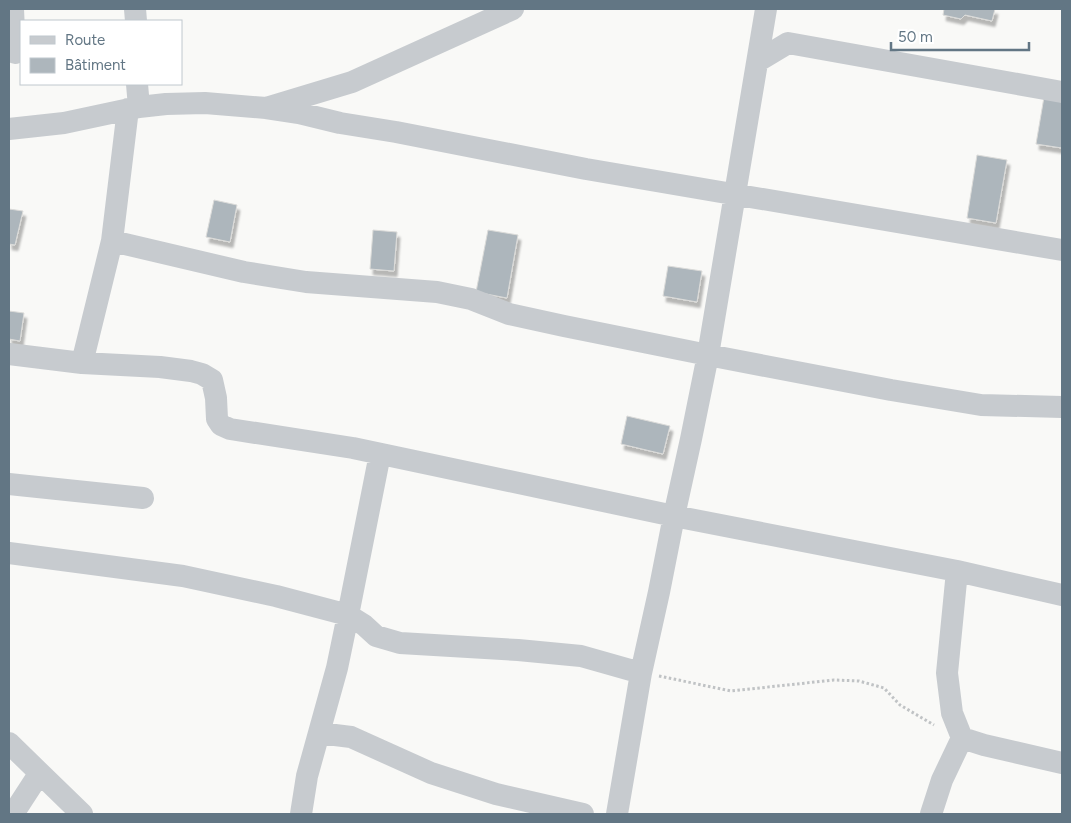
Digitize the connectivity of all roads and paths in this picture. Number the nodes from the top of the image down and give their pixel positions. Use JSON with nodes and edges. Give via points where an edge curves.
{"nodes":[{"id":1,"x":13,"y":9,"type":"edge"},
{"id":2,"x":513,"y":9,"type":"edge"},
{"id":3,"x":765,"y":10,"type":"edge"},
{"id":4,"x":788,"y":43,"type":"junction"},
{"id":5,"x":15,"y":54,"type":"dead end"},
{"id":6,"x":758,"y":61,"type":"junction"},
{"id":7,"x":137,"y":85,"type":"edge"},
{"id":8,"x":1062,"y":92,"type":"edge"},
{"id":9,"x":134,"y":108,"type":"junction"},
{"id":10,"x":266,"y":108,"type":"junction"},
{"id":11,"x":9,"y":130,"type":"edge"},
{"id":12,"x":734,"y":195,"type":"junction"},
{"id":13,"x":112,"y":241,"type":"junction"},
{"id":14,"x":1062,"y":250,"type":"edge"},
{"id":15,"x":9,"y":354,"type":"edge"},
{"id":16,"x":708,"y":355,"type":"junction"},
{"id":17,"x":82,"y":363,"type":"junction"},
{"id":18,"x":1062,"y":407,"type":"edge"},
{"id":19,"x":380,"y":454,"type":"junction"},
{"id":20,"x":9,"y":484,"type":"edge"},
{"id":21,"x":142,"y":498,"type":"dead end"},
{"id":22,"x":674,"y":516,"type":"junction"},
{"id":23,"x":9,"y":553,"type":"edge"},
{"id":24,"x":957,"y":571,"type":"junction"},
{"id":25,"x":1062,"y":595,"type":"edge"},
{"id":26,"x":348,"y":615,"type":"junction"},
{"id":27,"x":641,"y":673,"type":"junction"},
{"id":28,"x":319,"y":734,"type":"junction"},
{"id":29,"x":962,"y":738,"type":"junction"},
{"id":30,"x":9,"y":743,"type":"edge"},
{"id":31,"x":1062,"y":763,"type":"edge"},
{"id":32,"x":39,"y":774,"type":"junction"},
{"id":33,"x":14,"y":814,"type":"edge"},
{"id":34,"x":82,"y":814,"type":"edge"},
{"id":35,"x":301,"y":814,"type":"edge"},
{"id":36,"x":584,"y":814,"type":"edge"},
{"id":37,"x":617,"y":814,"type":"edge"},
{"id":38,"x":931,"y":814,"type":"edge"}],
"edges":[{"from":1,"to":5,"type":"street"},
{"from":2,"to":10,"type":"street","via":[[352,82]]},
{"from":3,"to":4,"type":"street"},
{"from":3,"to":6,"type":"street"},
{"from":4,"to":6,"type":"street"},
{"from":4,"to":8,"type":"street"},
{"from":6,"to":12,"type":"street"},
{"from":7,"to":9,"type":"street"},
{"from":9,"to":10,"type":"street","via":[[204,103]]},
{"from":9,"to":11,"type":"street","via":[[64,123]]},
{"from":9,"to":13,"type":"street"},
{"from":10,"to":12,"type":"street"},
{"from":12,"to":14,"type":"street"},
{"from":12,"to":16,"type":"street"},
{"from":13,"to":16,"type":"street","via":[[297,281],[437,292],[463,297],[509,314]]},
{"from":13,"to":17,"type":"street"},
{"from":15,"to":17,"type":"street"},
{"from":16,"to":18,"type":"street","via":[[981,404]]},
{"from":16,"to":22,"type":"street"},
{"from":17,"to":19,"type":"street","via":[[160,367],[202,374],[212,380],[217,419],[221,425]]},
{"from":19,"to":22,"type":"street"},
{"from":19,"to":26,"type":"street"},
{"from":20,"to":21,"type":"street"},
{"from":22,"to":24,"type":"street"},
{"from":22,"to":27,"type":"street"},
{"from":23,"to":26,"type":"street","via":[[183,576]]},
{"from":24,"to":25,"type":"street"},
{"from":24,"to":29,"type":"street","via":[[947,673],[952,713]]},
{"from":26,"to":27,"type":"street","via":[[376,636],[400,643],[581,656]]},
{"from":26,"to":28,"type":"street"},
{"from":27,"to":29,"type":"path","via":[[731,692],[834,680],[859,681],[884,688],[900,705]]},
{"from":27,"to":37,"type":"street"},
{"from":28,"to":35,"type":"street"},
{"from":28,"to":36,"type":"street","via":[[351,737],[431,773],[496,794]]},
{"from":29,"to":31,"type":"street"},
{"from":29,"to":38,"type":"street","via":[[942,780]]},
{"from":30,"to":32,"type":"street"},
{"from":32,"to":33,"type":"street"},
{"from":32,"to":34,"type":"street"}]}
